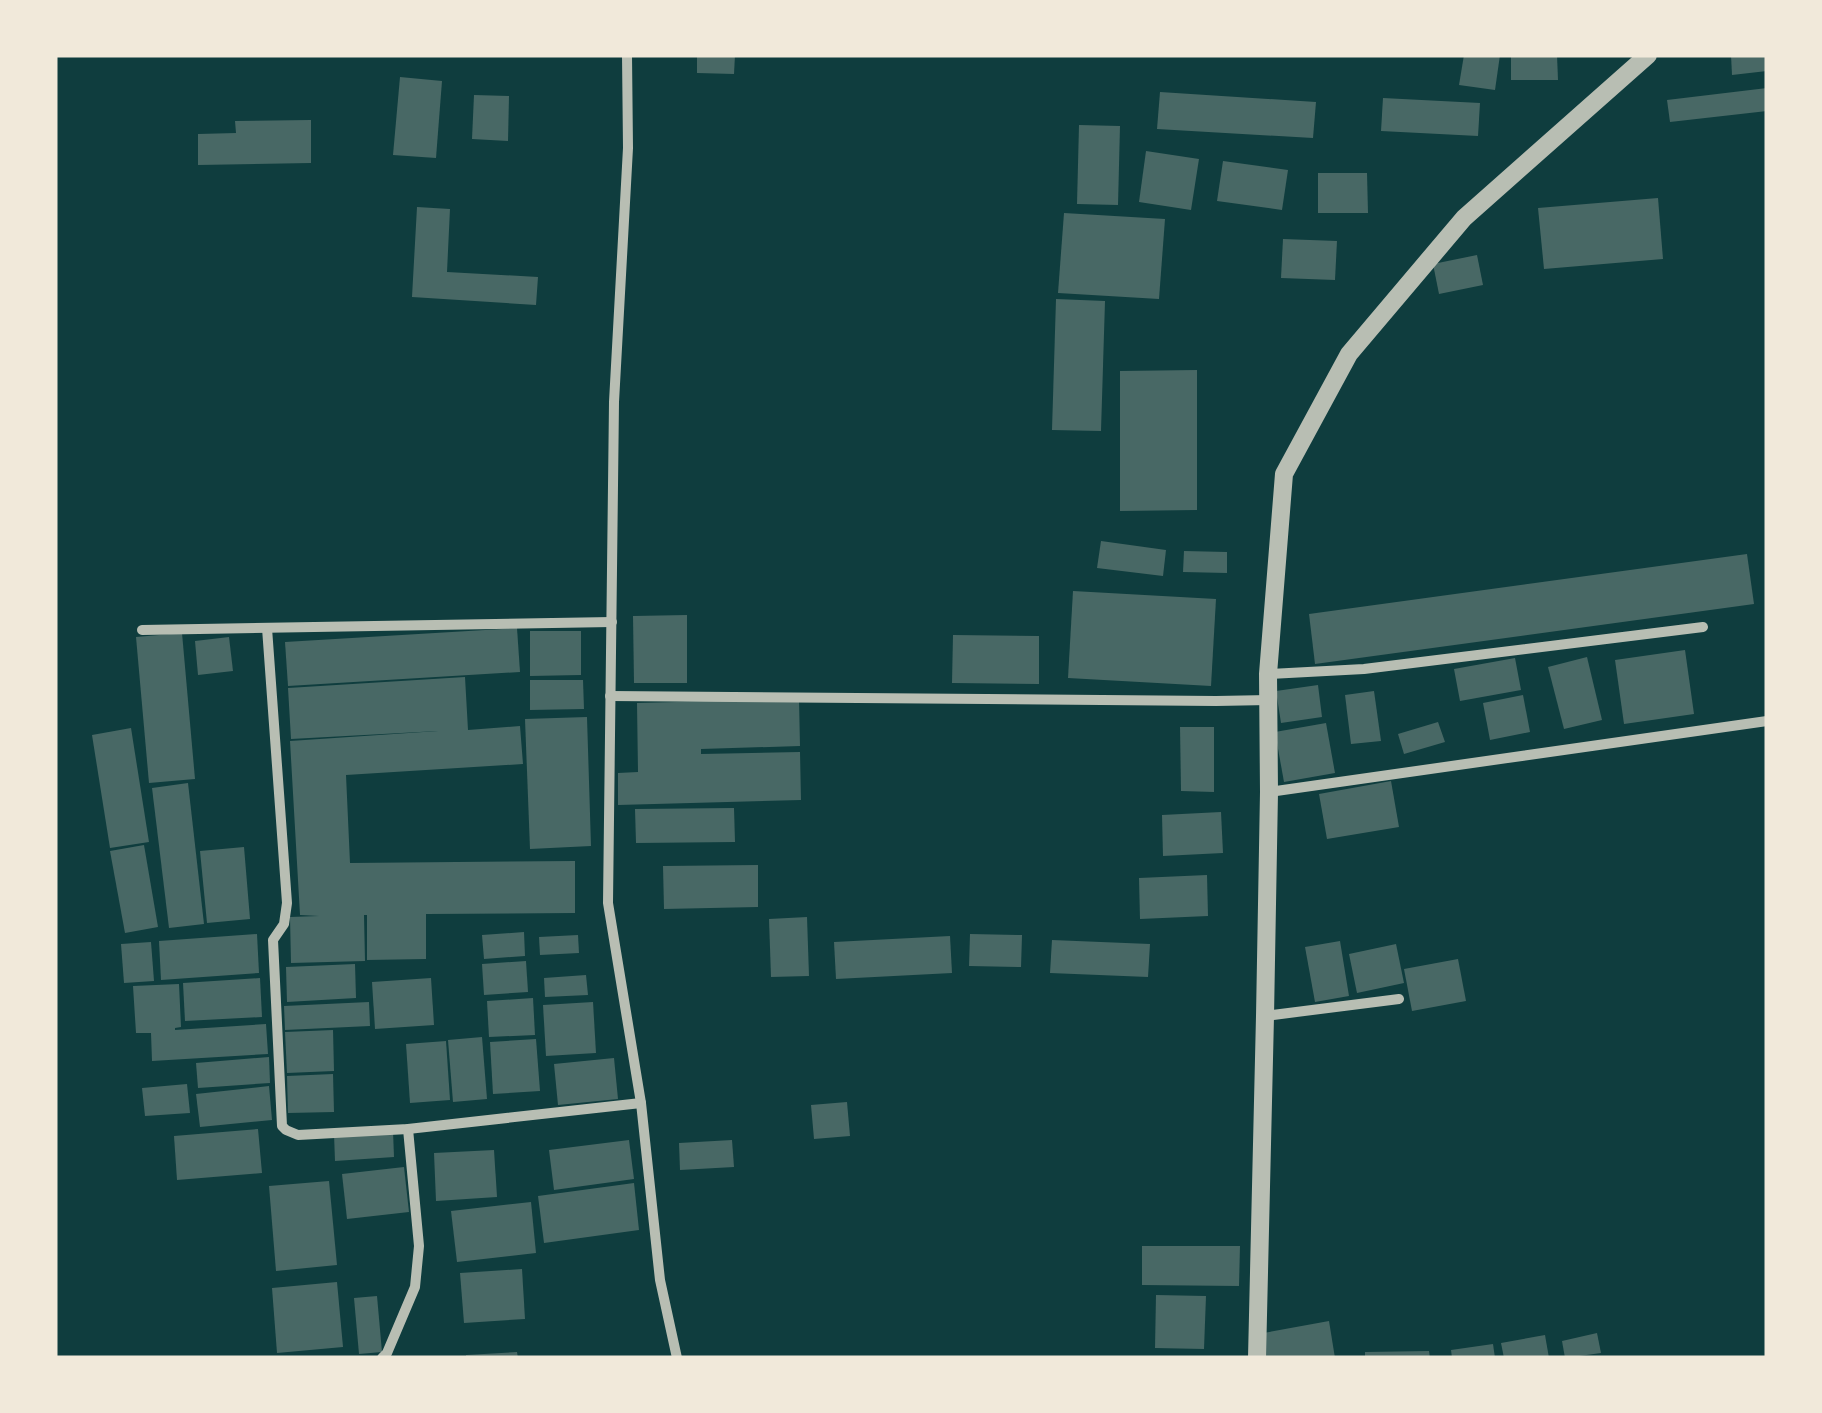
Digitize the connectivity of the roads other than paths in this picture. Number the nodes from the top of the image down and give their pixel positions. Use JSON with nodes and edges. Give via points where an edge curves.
{"nodes":[{"id":1,"x":627,"y":55,"type":"edge"},
{"id":2,"x":1648,"y":55,"type":"edge"},
{"id":3,"x":612,"y":622,"type":"junction"},
{"id":4,"x":1703,"y":627,"type":"dead end"},
{"id":5,"x":267,"y":628,"type":"junction"},
{"id":6,"x":142,"y":630,"type":"dead end"},
{"id":7,"x":1268,"y":674,"type":"junction"},
{"id":8,"x":610,"y":696,"type":"junction"},
{"id":9,"x":1269,"y":700,"type":"junction"},
{"id":10,"x":1767,"y":721,"type":"edge"},
{"id":11,"x":1269,"y":792,"type":"junction"},
{"id":12,"x":1399,"y":999,"type":"dead end"},
{"id":13,"x":1266,"y":1016,"type":"junction"},
{"id":14,"x":641,"y":1103,"type":"junction"},
{"id":15,"x":408,"y":1129,"type":"junction"},
{"id":16,"x":382,"y":1358,"type":"edge"},
{"id":17,"x":677,"y":1358,"type":"edge"},
{"id":18,"x":1257,"y":1358,"type":"edge"}],
"edges":[{"from":1,"to":3,"type":"street"},
{"from":2,"to":7,"type":"street","via":[[1464,218],[1349,354],[1284,474]]},
{"from":3,"to":5,"type":"street"},
{"from":3,"to":8,"type":"street"},
{"from":4,"to":7,"type":"street","via":[[1364,669]]},
{"from":5,"to":6,"type":"street"},
{"from":5,"to":15,"type":"street","via":[[287,903],[273,940],[282,1126],[298,1135]]},
{"from":7,"to":9,"type":"street"},
{"from":8,"to":9,"type":"street"},
{"from":8,"to":14,"type":"street","via":[[608,903]]},
{"from":9,"to":11,"type":"street"},
{"from":10,"to":11,"type":"street"},
{"from":11,"to":13,"type":"street"},
{"from":12,"to":13,"type":"street"},
{"from":13,"to":18,"type":"street"},
{"from":14,"to":15,"type":"street"},
{"from":14,"to":17,"type":"street","via":[[660,1280]]},
{"from":15,"to":16,"type":"street","via":[[419,1246],[415,1287]]}]}
